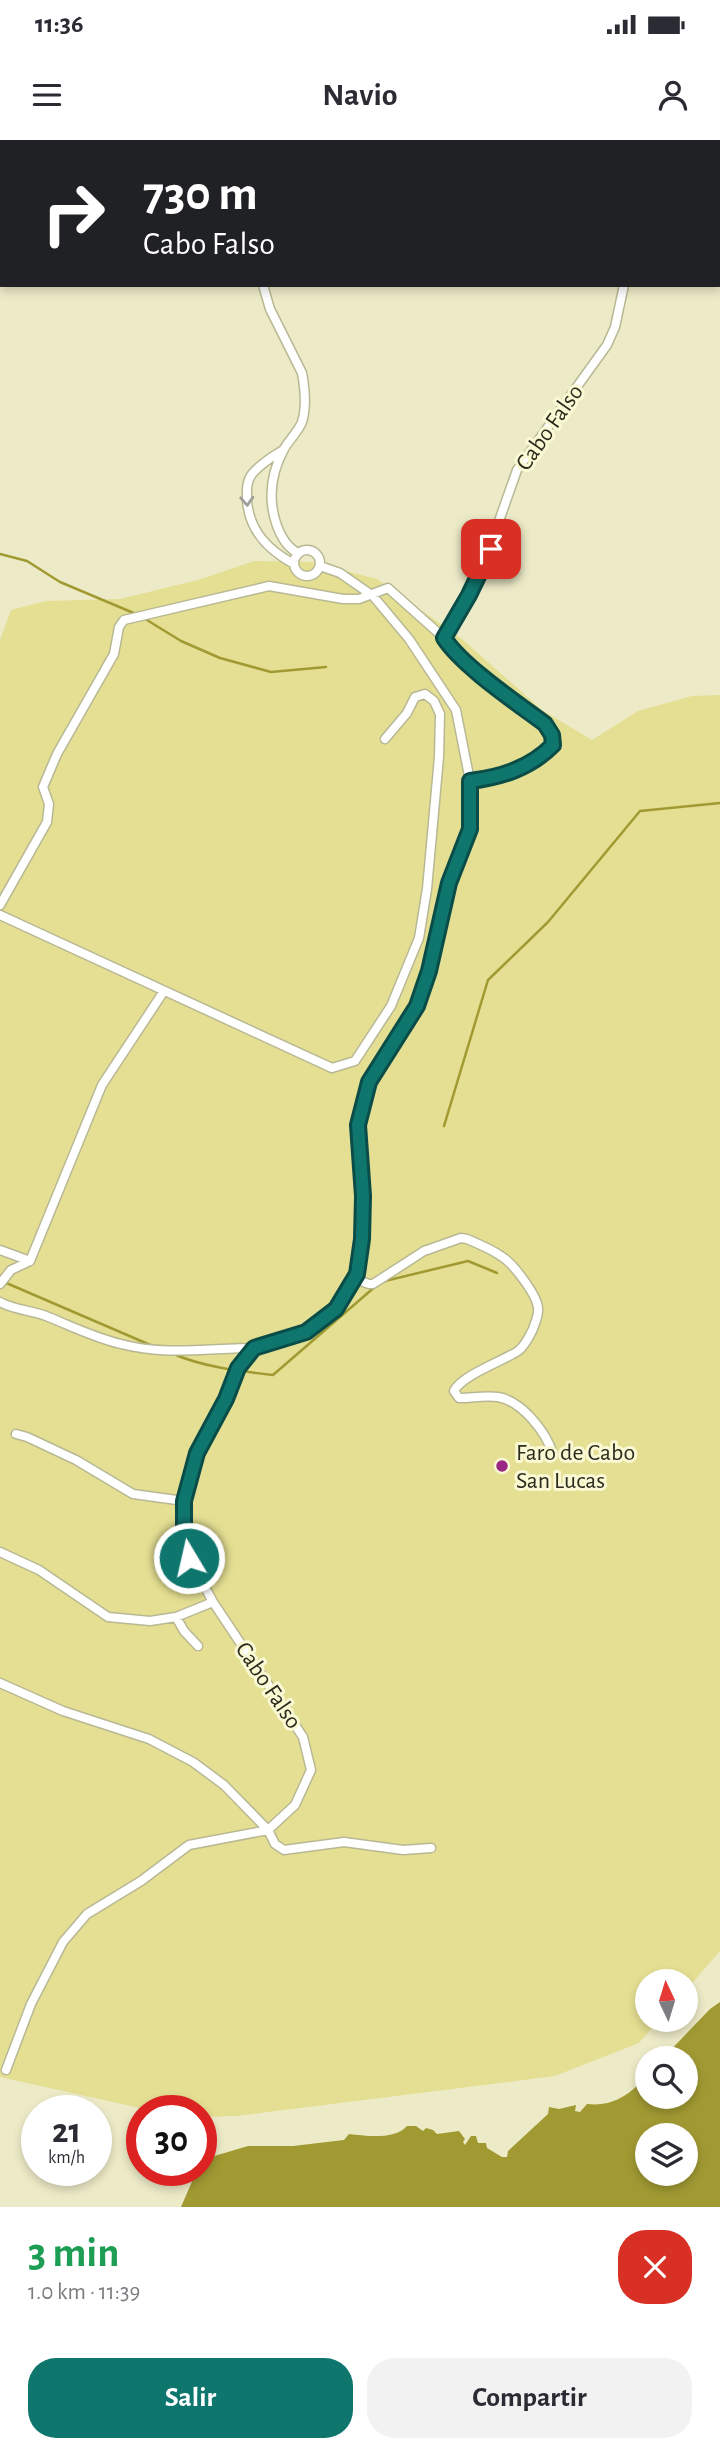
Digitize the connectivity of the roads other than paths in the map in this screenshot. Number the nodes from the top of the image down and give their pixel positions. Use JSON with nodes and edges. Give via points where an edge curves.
{"nodes":[{"id":1,"x":264,"y":287,"type":"edge"},
{"id":2,"x":624,"y":287,"type":"edge"},
{"id":3,"x":284,"y":450,"type":"junction"},
{"id":4,"x":263,"y":463,"type":"junction"},
{"id":5,"x":277,"y":468,"type":"junction"},
{"id":6,"x":281,"y":536,"type":"junction"},
{"id":7,"x":267,"y":545,"type":"junction"},
{"id":8,"x":298,"y":553,"type":"junction"},
{"id":9,"x":294,"y":564,"type":"junction"},
{"id":10,"x":320,"y":566,"type":"junction"},
{"id":11,"x":373,"y":596,"type":"junction"},
{"id":12,"x":444,"y":638,"type":"junction"},
{"id":13,"x":385,"y":739,"type":"dead end"},
{"id":14,"x":470,"y":781,"type":"junction"},
{"id":15,"x":0,"y":905,"type":"edge"},
{"id":16,"x":0,"y":915,"type":"edge"},
{"id":17,"x":164,"y":991,"type":"junction"},
{"id":18,"x":0,"y":1250,"type":"edge"},
{"id":19,"x":30,"y":1261,"type":"junction"},
{"id":20,"x":357,"y":1274,"type":"junction"},
{"id":21,"x":0,"y":1284,"type":"edge"},
{"id":22,"x":0,"y":1302,"type":"edge"},
{"id":23,"x":254,"y":1348,"type":"junction"},
{"id":24,"x":225,"y":1350,"type":"junction"},
{"id":25,"x":238,"y":1368,"type":"junction"},
{"id":26,"x":16,"y":1434,"type":"dead end"},
{"id":27,"x":553,"y":1454,"type":"dead end"},
{"id":28,"x":184,"y":1501,"type":"junction"},
{"id":29,"x":0,"y":1552,"type":"edge"},
{"id":30,"x":213,"y":1602,"type":"junction"},
{"id":31,"x":176,"y":1618,"type":"junction"},
{"id":32,"x":198,"y":1646,"type":"dead end"},
{"id":33,"x":0,"y":1683,"type":"edge"},
{"id":34,"x":268,"y":1830,"type":"junction"},
{"id":35,"x":431,"y":1848,"type":"dead end"},
{"id":36,"x":6,"y":2070,"type":"dead end"}],
"edges":[{"from":1,"to":3,"type":"street","via":[[304,382],[302,423]]},
{"from":2,"to":12,"type":"street","name":"Cabo Falso","via":[[607,345],[517,470],[482,569]]},
{"from":3,"to":4,"type":"street"},
{"from":3,"to":5,"type":"street"},
{"from":4,"to":5,"type":"street"},
{"from":4,"to":7,"type":"street","one_way":true,"via":[[246,488],[247,514]]},
{"from":5,"to":6,"type":"street","via":[[271,483],[271,508]]},
{"from":6,"to":7,"type":"street"},
{"from":6,"to":8,"type":"street"},
{"from":7,"to":9,"type":"street"},
{"from":8,"to":9,"type":"street"},
{"from":8,"to":10,"type":"street","via":[[314,552]]},
{"from":9,"to":10,"type":"street","via":[[304,576],[316,573]]},
{"from":10,"to":11,"type":"street","via":[[340,573]]},
{"from":11,"to":12,"type":"street","via":[[388,588]]},
{"from":11,"to":14,"type":"street","via":[[409,639],[456,710]]},
{"from":11,"to":15,"type":"street","via":[[343,599],[269,586],[124,620],[114,654],[57,754],[43,788],[49,804],[47,822]]},
{"from":12,"to":14,"type":"street","via":[[450,648],[545,724],[552,735],[553,745],[526,764],[498,778]]},
{"from":13,"to":17,"type":"street","via":[[415,697],[425,694],[435,701],[440,714],[439,757],[419,938],[391,1006],[355,1061],[331,1068]]},
{"from":14,"to":20,"type":"street","via":[[470,829],[449,883],[429,971],[417,1006],[369,1082],[358,1125],[363,1196]]},
{"from":16,"to":17,"type":"street"},
{"from":17,"to":19,"type":"street","via":[[102,1085]]},
{"from":18,"to":19,"type":"street"},
{"from":19,"to":21,"type":"street","via":[[11,1270]]},
{"from":20,"to":23,"type":"street","via":[[336,1309],[306,1332]]},
{"from":20,"to":27,"type":"street","via":[[360,1282],[373,1284],[424,1251],[461,1238],[512,1264],[536,1299],[538,1315],[532,1330],[524,1347],[454,1391],[459,1398],[499,1397],[519,1407]]},
{"from":22,"to":24,"type":"street","via":[[122,1345],[166,1351]]},
{"from":23,"to":24,"type":"street"},
{"from":23,"to":25,"type":"street","name":"Cabo Falso"},
{"from":24,"to":25,"type":"street"},
{"from":25,"to":28,"type":"street","name":"Cabo Falso","via":[[197,1453]]},
{"from":26,"to":28,"type":"street","via":[[76,1460],[133,1494]]},
{"from":28,"to":30,"type":"street","name":"Cabo Falso","via":[[189,1558]]},
{"from":29,"to":31,"type":"street","via":[[39,1570],[108,1617]]},
{"from":30,"to":31,"type":"street"},
{"from":30,"to":34,"type":"street","name":"Cabo Falso","via":[[303,1737],[311,1770],[295,1805]]},
{"from":31,"to":32,"type":"street"},
{"from":33,"to":34,"type":"street","via":[[63,1712],[149,1740],[193,1762],[224,1785]]},
{"from":34,"to":35,"type":"street","via":[[284,1850],[344,1842],[403,1850]]},
{"from":34,"to":36,"type":"street","via":[[189,1845],[87,1914],[63,1942]]}]}
